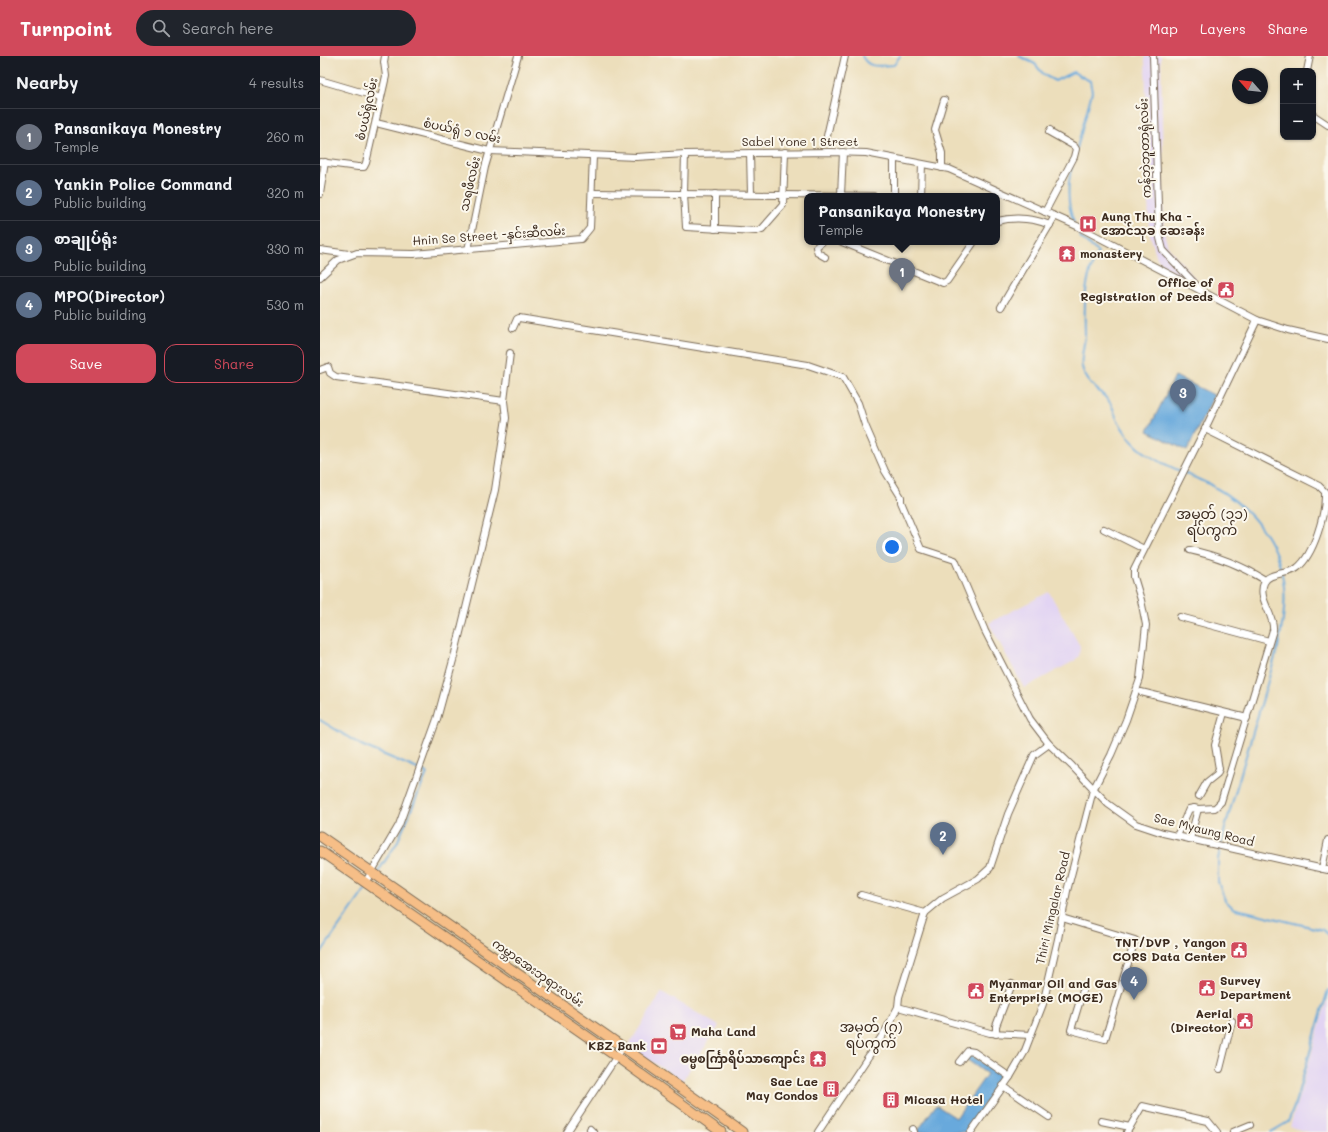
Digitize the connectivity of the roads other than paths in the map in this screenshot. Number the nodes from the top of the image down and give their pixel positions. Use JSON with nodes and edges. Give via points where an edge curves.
{"nodes":[{"id":1,"x":385,"y":56,"type":"edge"},
{"id":2,"x":518,"y":56,"type":"edge"},
{"id":3,"x":845,"y":56,"type":"edge"},
{"id":4,"x":1153,"y":56,"type":"edge"},
{"id":5,"x":1310,"y":56,"type":"edge"},
{"id":6,"x":1308,"y":68,"type":"edge"},
{"id":7,"x":320,"y":80,"type":"edge"},
{"id":8,"x":381,"y":98,"type":"junction"},
{"id":9,"x":944,"y":100,"type":"dead end"},
{"id":10,"x":1316,"y":117,"type":"edge"},
{"id":11,"x":376,"y":123,"type":"junction"},
{"id":12,"x":1328,"y":126,"type":"edge"},
{"id":13,"x":1050,"y":130,"type":"dead end"},
{"id":14,"x":827,"y":136,"type":"dead end"},
{"id":15,"x":489,"y":151,"type":"junction"},
{"id":16,"x":785,"y":152,"type":"junction"},
{"id":17,"x":843,"y":152,"type":"junction"},
{"id":18,"x":750,"y":153,"type":"junction"},
{"id":19,"x":685,"y":154,"type":"junction"},
{"id":20,"x":593,"y":156,"type":"junction"},
{"id":21,"x":894,"y":159,"type":"junction"},
{"id":22,"x":322,"y":162,"type":"edge"},
{"id":23,"x":922,"y":164,"type":"junction"},
{"id":24,"x":942,"y":168,"type":"junction"},
{"id":25,"x":592,"y":193,"type":"junction"},
{"id":26,"x":841,"y":193,"type":"edge"},
{"id":27,"x":894,"y":193,"type":"edge"},
{"id":28,"x":921,"y":193,"type":"edge"},
{"id":29,"x":320,"y":194,"type":"edge"},
{"id":30,"x":684,"y":194,"type":"junction"},
{"id":31,"x":715,"y":194,"type":"junction"},
{"id":32,"x":751,"y":194,"type":"junction"},
{"id":33,"x":785,"y":194,"type":"junction"},
{"id":34,"x":804,"y":194,"type":"edge"},
{"id":35,"x":1045,"y":212,"type":"junction"},
{"id":36,"x":1055,"y":216,"type":"junction"},
{"id":37,"x":1000,"y":220,"type":"edge"},
{"id":38,"x":1050,"y":225,"type":"junction"},
{"id":39,"x":715,"y":229,"type":"junction"},
{"id":40,"x":818,"y":245,"type":"edge"},
{"id":41,"x":849,"y":245,"type":"edge"},
{"id":42,"x":972,"y":245,"type":"edge"},
{"id":43,"x":320,"y":250,"type":"edge"},
{"id":44,"x":468,"y":250,"type":"junction"},
{"id":45,"x":349,"y":254,"type":"junction"},
{"id":46,"x":825,"y":258,"type":"dead end"},
{"id":47,"x":320,"y":277,"type":"edge"},
{"id":48,"x":1206,"y":294,"type":"junction"},
{"id":49,"x":1001,"y":307,"type":"dead end"},
{"id":50,"x":1257,"y":320,"type":"junction"},
{"id":51,"x":513,"y":328,"type":"dead end"},
{"id":52,"x":1328,"y":339,"type":"edge"},
{"id":53,"x":510,"y":353,"type":"dead end"},
{"id":54,"x":320,"y":370,"type":"edge"},
{"id":55,"x":504,"y":401,"type":"junction"},
{"id":56,"x":1205,"y":429,"type":"junction"},
{"id":57,"x":1104,"y":530,"type":"dead end"},
{"id":58,"x":1144,"y":549,"type":"junction"},
{"id":59,"x":1190,"y":550,"type":"dead end"},
{"id":60,"x":1265,"y":580,"type":"junction"},
{"id":61,"x":1180,"y":617,"type":"dead end"},
{"id":62,"x":1269,"y":641,"type":"junction"},
{"id":63,"x":1142,"y":692,"type":"dead end"},
{"id":64,"x":1224,"y":712,"type":"junction"},
{"id":65,"x":1247,"y":718,"type":"junction"},
{"id":66,"x":1048,"y":744,"type":"junction"},
{"id":67,"x":1093,"y":790,"type":"junction"},
{"id":68,"x":1199,"y":796,"type":"dead end"},
{"id":69,"x":1198,"y":809,"type":"junction"},
{"id":70,"x":320,"y":836,"type":"edge"},
{"id":71,"x":1177,"y":836,"type":"junction"},
{"id":72,"x":1190,"y":839,"type":"junction"},
{"id":73,"x":1328,"y":840,"type":"edge"},
{"id":74,"x":320,"y":851,"type":"edge"},
{"id":75,"x":1325,"y":870,"type":"edge"},
{"id":76,"x":373,"y":872,"type":"junction"},
{"id":77,"x":368,"y":884,"type":"junction"},
{"id":78,"x":401,"y":891,"type":"junction"},
{"id":79,"x":861,"y":895,"type":"dead end"},
{"id":80,"x":393,"y":902,"type":"junction"},
{"id":81,"x":925,"y":913,"type":"junction"},
{"id":82,"x":1062,"y":918,"type":"junction"},
{"id":83,"x":1012,"y":984,"type":"dead end"},
{"id":84,"x":1084,"y":987,"type":"dead end"},
{"id":85,"x":898,"y":1007,"type":"junction"},
{"id":86,"x":1232,"y":1021,"type":"dead end"},
{"id":87,"x":996,"y":1034,"type":"junction"},
{"id":88,"x":1031,"y":1035,"type":"junction"},
{"id":89,"x":623,"y":1047,"type":"junction"},
{"id":90,"x":617,"y":1057,"type":"junction"},
{"id":91,"x":959,"y":1062,"type":"dead end"},
{"id":92,"x":1220,"y":1069,"type":"dead end"},
{"id":93,"x":1010,"y":1077,"type":"junction"},
{"id":94,"x":1003,"y":1086,"type":"junction"},
{"id":95,"x":1049,"y":1117,"type":"dead end"},
{"id":96,"x":1101,"y":1121,"type":"dead end"},
{"id":97,"x":1250,"y":1125,"type":"dead end"},
{"id":98,"x":1129,"y":1130,"type":"edge"},
{"id":99,"x":567,"y":1132,"type":"edge"},
{"id":100,"x":721,"y":1132,"type":"edge"},
{"id":101,"x":742,"y":1132,"type":"edge"},
{"id":102,"x":818,"y":1132,"type":"edge"},
{"id":103,"x":971,"y":1132,"type":"edge"},
{"id":104,"x":1217,"y":1132,"type":"edge"},
{"id":105,"x":1233,"y":1132,"type":"edge"}],
"edges":[{"from":1,"to":8,"type":"street","name":"စံပယ်ရုံလမ်း","via":[[386,76]]},
{"from":2,"to":15,"type":"street","name":"သရဖီလမ်း"},
{"from":3,"to":14,"type":"street"},
{"from":4,"to":48,"type":"street","name":"ကန်ဘဲ့ဘူတာရုံလမ်း","via":[[1159,234],[1163,250]]},
{"from":5,"to":6,"type":"street"},
{"from":7,"to":8,"type":"street"},
{"from":8,"to":11,"type":"street","name":"စံပယ်ရုံလမ်း"},
{"from":9,"to":24,"type":"street","via":[[934,130],[941,148]]},
{"from":10,"to":12,"type":"street"},
{"from":11,"to":15,"type":"street","name":"စံပယ်ရုံ ၁ လမ်း"},
{"from":11,"to":22,"type":"street","name":"စံပယ်ရုံလမ်း","via":[[364,167]]},
{"from":13,"to":35,"type":"street","via":[[1049,132],[1076,149],[1074,158]]},
{"from":15,"to":20,"type":"street","name":"စံပယ်ရုံ ၁ လမ်း"},
{"from":15,"to":44,"type":"street","name":"သရဖီလမ်း"},
{"from":16,"to":17,"type":"street","name":"Sabel Yone 1 Street"},
{"from":16,"to":18,"type":"street","name":"Sabel Yone 1 Street"},
{"from":16,"to":33,"type":"street"},
{"from":17,"to":21,"type":"street","name":"Sabel Yone 1 Street","via":[[866,153]]},
{"from":17,"to":26,"type":"street"},
{"from":18,"to":19,"type":"street","name":"Sabel Yone 1 Street"},
{"from":18,"to":32,"type":"street"},
{"from":19,"to":20,"type":"street","name":"Sabel Yone 1 Street"},
{"from":19,"to":30,"type":"street"},
{"from":20,"to":25,"type":"street","name":"Hnin Se Street -နှင်းဆီလမ်း"},
{"from":21,"to":23,"type":"street","name":"Sabel Yone 1 Street"},
{"from":21,"to":27,"type":"street"},
{"from":22,"to":29,"type":"street"},
{"from":23,"to":24,"type":"street","name":"Sabel Yone 1 Street"},
{"from":23,"to":28,"type":"street"},
{"from":24,"to":35,"type":"street","name":"Sabel Yone 1 Street","via":[[950,169]]},
{"from":25,"to":30,"type":"street"},
{"from":25,"to":44,"type":"street","name":"Hnin Se Street -နှင်းဆီလမ်း","via":[[590,228],[581,239]]},
{"from":30,"to":31,"type":"street"},
{"from":30,"to":39,"type":"street","via":[[686,228]]},
{"from":31,"to":32,"type":"street"},
{"from":31,"to":39,"type":"street"},
{"from":32,"to":33,"type":"street"},
{"from":33,"to":34,"type":"street"},
{"from":33,"to":39,"type":"street","via":[[782,208],[762,229]]},
{"from":35,"to":36,"type":"street","name":"Sabel Yone 1 Street"},
{"from":36,"to":38,"type":"street"},
{"from":36,"to":48,"type":"street","name":"Sabel Yone 1 Street"},
{"from":37,"to":38,"type":"street","via":[[1010,218],[1040,221]]},
{"from":38,"to":49,"type":"street"},
{"from":40,"to":46,"type":"street","via":[[816,247],[818,253]]},
{"from":41,"to":42,"type":"street","via":[[943,283]]},
{"from":43,"to":45,"type":"street"},
{"from":44,"to":45,"type":"street","name":"Hnin Se Street -နှင်းဆီလမ်း","via":[[414,254]]},
{"from":45,"to":47,"type":"street","name":"Hnin Se Street -နှင်းဆီလမ်း","via":[[338,260]]},
{"from":48,"to":50,"type":"street","name":"Sabel Yone 1 Street"},
{"from":50,"to":52,"type":"street","name":"Sabel Yone 1 Street"},
{"from":50,"to":56,"type":"street","name":"Thiri Mingalar Road"},
{"from":51,"to":66,"type":"street","name":"Sae Myaung Road","via":[[520,318],[761,356],[808,365],[843,377],[858,403],[886,471],[901,497],[921,549],[955,560],[985,631],[1030,719]]},
{"from":53,"to":55,"type":"street"},
{"from":54,"to":55,"type":"street","via":[[328,367],[330,374],[336,377]]},
{"from":55,"to":76,"type":"street","via":[[506,418],[495,490],[455,653],[436,719],[399,825]]},
{"from":56,"to":58,"type":"street","name":"Thiri Mingalar Road"},
{"from":56,"to":60,"type":"street","via":[[1319,486],[1325,492],[1322,518],[1304,561],[1296,569]]},
{"from":57,"to":58,"type":"street"},
{"from":58,"to":67,"type":"street","name":"Thiri Mingalar Road","via":[[1134,570],[1146,625],[1140,679],[1123,727]]},
{"from":59,"to":60,"type":"street","via":[[1236,563]]},
{"from":60,"to":62,"type":"street","via":[[1262,589],[1273,625]]},
{"from":61,"to":62,"type":"street"},
{"from":62,"to":65,"type":"street"},
{"from":63,"to":64,"type":"street"},
{"from":64,"to":65,"type":"street"},
{"from":64,"to":68,"type":"street","via":[[1215,745],[1219,768]]},
{"from":65,"to":69,"type":"street","via":[[1221,802],[1215,808]]},
{"from":66,"to":67,"type":"street","name":"Sae Myaung Road"},
{"from":66,"to":81,"type":"street","via":[[1034,755],[1008,814],[990,868],[978,879],[943,898]]},
{"from":67,"to":71,"type":"street","name":"Sae Myaung Road","via":[[1136,824]]},
{"from":67,"to":82,"type":"street","name":"Thiri Mingalar Road","via":[[1066,891]]},
{"from":69,"to":71,"type":"street","via":[[1189,809]]},
{"from":69,"to":72,"type":"street"},
{"from":70,"to":76,"type":"main road","name":"ကမ္ဘာအေးဘုရားလမ်း"},
{"from":71,"to":72,"type":"street","name":"Sae Myaung Road"},
{"from":72,"to":75,"type":"street","name":"Sae Myaung Road"},
{"from":73,"to":75,"type":"street"},
{"from":74,"to":77,"type":"main road","name":"ကမ္ဘာအေးဘုရားလမ်း"},
{"from":76,"to":77,"type":"street"},
{"from":76,"to":78,"type":"main road","name":"ကမ္ဘာအေးဘုရားလမ်း"},
{"from":77,"to":80,"type":"main road","name":"ကမ္ဘာအေးဘုရားလမ်း"},
{"from":78,"to":80,"type":"main road"},
{"from":78,"to":89,"type":"main road","name":"ကမ္ဘာအေးဘုရားလမ်း"},
{"from":79,"to":81,"type":"street"},
{"from":80,"to":90,"type":"main road","name":"ကမ္ဘာအေးဘုရားလမ်း"},
{"from":81,"to":85,"type":"street"},
{"from":82,"to":84,"type":"street","via":[[1135,940],[1105,1039],[1071,1030]]},
{"from":82,"to":88,"type":"street","name":"Thiri Mingalar Road","via":[[1042,1004]]},
{"from":83,"to":87,"type":"street","via":[[996,1026]]},
{"from":85,"to":87,"type":"street"},
{"from":85,"to":102,"type":"street","via":[[886,1030]]},
{"from":86,"to":92,"type":"street"},
{"from":87,"to":88,"type":"street"},
{"from":88,"to":93,"type":"street","name":"Thiri Mingalar Road"},
{"from":89,"to":90,"type":"street"},
{"from":89,"to":101,"type":"main road","name":"ကမ္ဘာအေးဘုရားလမ်း"},
{"from":90,"to":99,"type":"street"},
{"from":90,"to":100,"type":"main road","name":"ကမ္ဘာအေးဘုရားလမ်း"},
{"from":91,"to":93,"type":"street","via":[[968,1051],[974,1052]]},
{"from":93,"to":94,"type":"street","name":"Thiri Mingalar Road"},
{"from":94,"to":95,"type":"street"},
{"from":94,"to":103,"type":"street","name":"Thiri Mingalar Road"},
{"from":96,"to":98,"type":"street"},
{"from":97,"to":105,"type":"street"},
{"from":98,"to":104,"type":"street","via":[[1142,1106],[1208,1121]]}]}
